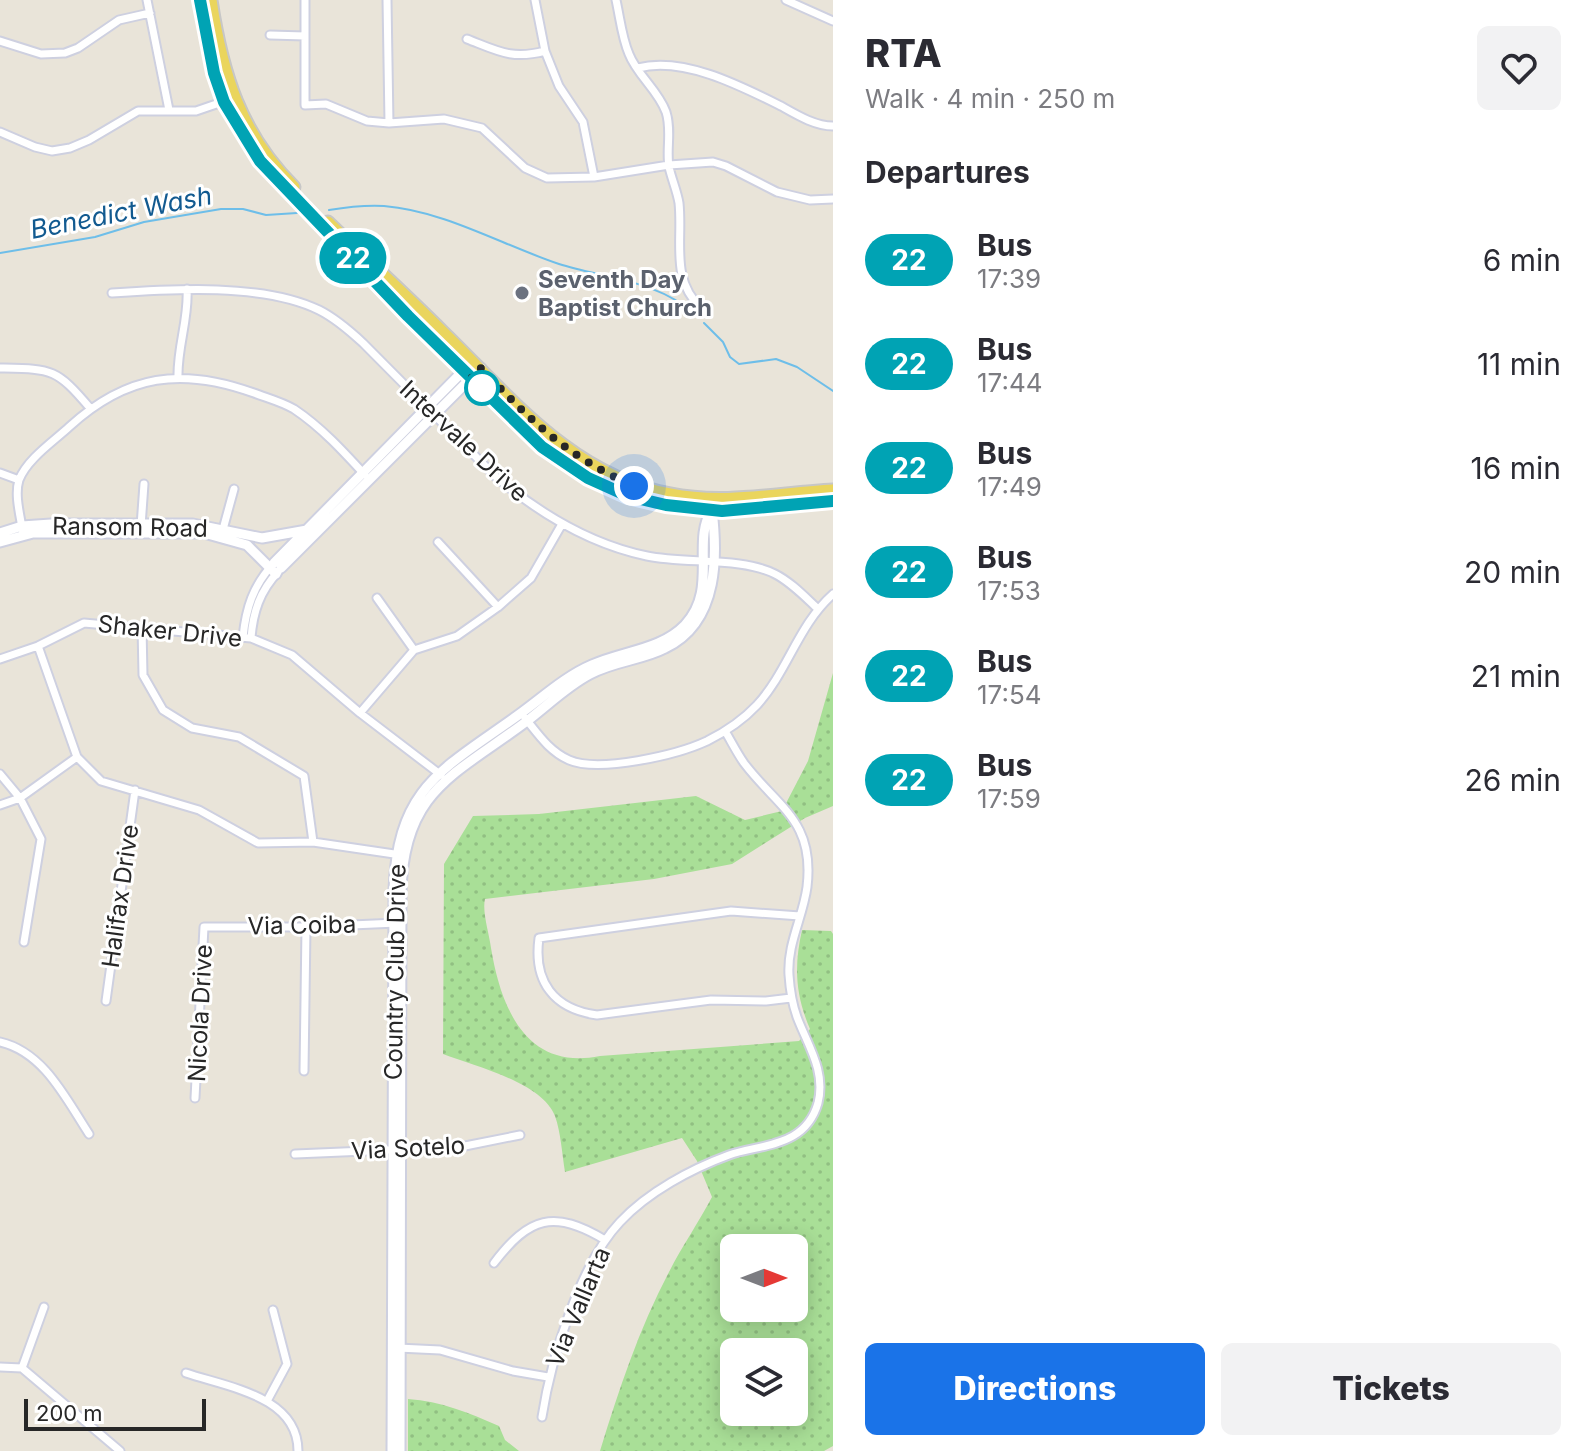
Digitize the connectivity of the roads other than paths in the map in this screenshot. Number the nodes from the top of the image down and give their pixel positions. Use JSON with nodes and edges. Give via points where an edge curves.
{"nodes":[{"id":1,"x":147,"y":0,"type":"edge"},
{"id":2,"x":200,"y":0,"type":"edge"},
{"id":3,"x":211,"y":0,"type":"edge"},
{"id":4,"x":305,"y":0,"type":"edge"},
{"id":5,"x":387,"y":0,"type":"edge"},
{"id":6,"x":535,"y":0,"type":"edge"},
{"id":7,"x":616,"y":0,"type":"edge"},
{"id":8,"x":786,"y":0,"type":"edge"},
{"id":9,"x":150,"y":13,"type":"junction"},
{"id":10,"x":833,"y":21,"type":"edge"},
{"id":11,"x":270,"y":35,"type":"dead end"},
{"id":12,"x":305,"y":36,"type":"junction"},
{"id":13,"x":467,"y":39,"type":"dead end"},
{"id":14,"x":0,"y":41,"type":"edge"},
{"id":15,"x":545,"y":51,"type":"junction"},
{"id":16,"x":638,"y":68,"type":"junction"},
{"id":17,"x":229,"y":100,"type":"junction"},
{"id":18,"x":169,"y":110,"type":"junction"},
{"id":19,"x":389,"y":123,"type":"junction"},
{"id":20,"x":833,"y":126,"type":"edge"},
{"id":21,"x":0,"y":132,"type":"edge"},
{"id":22,"x":669,"y":165,"type":"junction"},
{"id":23,"x":594,"y":177,"type":"junction"},
{"id":24,"x":833,"y":199,"type":"edge"},
{"id":25,"x":187,"y":289,"type":"junction"},
{"id":26,"x":112,"y":293,"type":"dead end"},
{"id":27,"x":701,"y":308,"type":"dead end"},
{"id":28,"x":477,"y":364,"type":"junction"},
{"id":29,"x":0,"y":368,"type":"edge"},
{"id":30,"x":468,"y":374,"type":"junction"},
{"id":31,"x":178,"y":378,"type":"junction"},
{"id":32,"x":90,"y":408,"type":"junction"},
{"id":33,"x":430,"y":411,"type":"junction"},
{"id":34,"x":0,"y":473,"type":"edge"},
{"id":35,"x":366,"y":476,"type":"junction"},
{"id":36,"x":19,"y":480,"type":"junction"},
{"id":37,"x":144,"y":484,"type":"dead end"},
{"id":38,"x":234,"y":489,"type":"dead end"},
{"id":39,"x":833,"y":490,"type":"edge"},
{"id":40,"x":833,"y":501,"type":"edge"},
{"id":41,"x":712,"y":505,"type":"junction"},
{"id":42,"x":562,"y":524,"type":"junction"},
{"id":43,"x":141,"y":528,"type":"junction"},
{"id":44,"x":22,"y":530,"type":"junction"},
{"id":45,"x":307,"y":530,"type":"junction"},
{"id":46,"x":0,"y":533,"type":"edge"},
{"id":47,"x":222,"y":534,"type":"junction"},
{"id":48,"x":275,"y":538,"type":"junction"},
{"id":49,"x":0,"y":542,"type":"edge"},
{"id":50,"x":438,"y":542,"type":"dead end"},
{"id":51,"x":709,"y":564,"type":"junction"},
{"id":52,"x":278,"y":565,"type":"junction"},
{"id":53,"x":833,"y":594,"type":"edge"},
{"id":54,"x":377,"y":598,"type":"dead end"},
{"id":55,"x":498,"y":607,"type":"junction"},
{"id":56,"x":818,"y":609,"type":"junction"},
{"id":57,"x":142,"y":627,"type":"junction"},
{"id":58,"x":247,"y":638,"type":"junction"},
{"id":59,"x":38,"y":646,"type":"junction"},
{"id":60,"x":414,"y":650,"type":"junction"},
{"id":61,"x":0,"y":659,"type":"edge"},
{"id":62,"x":360,"y":713,"type":"junction"},
{"id":63,"x":524,"y":717,"type":"junction"},
{"id":64,"x":725,"y":731,"type":"junction"},
{"id":65,"x":77,"y":757,"type":"junction"},
{"id":66,"x":0,"y":774,"type":"edge"},
{"id":67,"x":442,"y":775,"type":"junction"},
{"id":68,"x":135,"y":790,"type":"junction"},
{"id":69,"x":20,"y":798,"type":"junction"},
{"id":70,"x":0,"y":805,"type":"edge"},
{"id":71,"x":313,"y":842,"type":"junction"},
{"id":72,"x":399,"y":855,"type":"junction"},
{"id":73,"x":800,"y":916,"type":"junction"},
{"id":74,"x":398,"y":923,"type":"junction"},
{"id":75,"x":204,"y":927,"type":"joint"},
{"id":76,"x":306,"y":927,"type":"junction"},
{"id":77,"x":24,"y":942,"type":"dead end"},
{"id":78,"x":791,"y":998,"type":"junction"},
{"id":79,"x":106,"y":1001,"type":"dead end"},
{"id":80,"x":0,"y":1042,"type":"edge"},
{"id":81,"x":304,"y":1071,"type":"dead end"},
{"id":82,"x":195,"y":1098,"type":"dead end"},
{"id":83,"x":89,"y":1134,"type":"dead end"},
{"id":84,"x":520,"y":1135,"type":"dead end"},
{"id":85,"x":397,"y":1149,"type":"junction"},
{"id":86,"x":295,"y":1154,"type":"dead end"},
{"id":87,"x":605,"y":1240,"type":"junction"},
{"id":88,"x":494,"y":1263,"type":"dead end"},
{"id":89,"x":44,"y":1307,"type":"dead end"},
{"id":90,"x":273,"y":1310,"type":"dead end"},
{"id":91,"x":397,"y":1348,"type":"junction"},
{"id":92,"x":0,"y":1367,"type":"edge"},
{"id":93,"x":22,"y":1368,"type":"junction"},
{"id":94,"x":186,"y":1373,"type":"dead end"},
{"id":95,"x":548,"y":1377,"type":"junction"},
{"id":96,"x":267,"y":1401,"type":"junction"},
{"id":97,"x":542,"y":1417,"type":"dead end"},
{"id":98,"x":120,"y":1451,"type":"edge"},
{"id":99,"x":298,"y":1451,"type":"edge"},
{"id":100,"x":392,"y":1451,"type":"edge"},
{"id":101,"x":400,"y":1451,"type":"edge"}],
"edges":[{"from":1,"to":9,"type":"street"},
{"from":2,"to":17,"type":"main road","via":[[214,73]]},
{"from":3,"to":17,"type":"main road"},
{"from":4,"to":12,"type":"street"},
{"from":5,"to":19,"type":"street"},
{"from":6,"to":15,"type":"street"},
{"from":7,"to":16,"type":"street","via":[[629,56]]},
{"from":8,"to":10,"type":"street"},
{"from":9,"to":14,"type":"street","via":[[119,20],[65,53],[41,54]]},
{"from":9,"to":18,"type":"street"},
{"from":11,"to":12,"type":"street"},
{"from":12,"to":19,"type":"street","via":[[305,105],[326,104],[367,121]]},
{"from":13,"to":15,"type":"street","via":[[504,53],[526,56]]},
{"from":15,"to":23,"type":"street","via":[[559,86],[583,122]]},
{"from":16,"to":20,"type":"street","via":[[652,64],[712,75],[813,122]]},
{"from":16,"to":22,"type":"street","via":[[666,112]]},
{"from":17,"to":18,"type":"street","via":[[196,111]]},
{"from":17,"to":28,"type":"main road","via":[[287,180]]},
{"from":17,"to":30,"type":"main road","via":[[260,161]]},
{"from":18,"to":21,"type":"street","via":[[138,111],[89,140],[52,151]]},
{"from":19,"to":23,"type":"street","via":[[444,119],[482,128],[525,168],[547,178]]},
{"from":22,"to":23,"type":"street"},
{"from":22,"to":24,"type":"street","via":[[713,162],[777,192]]},
{"from":22,"to":27,"type":"street","via":[[679,201],[681,276]]},
{"from":25,"to":26,"type":"street","name":"Intervale Drive"},
{"from":25,"to":31,"type":"street"},
{"from":25,"to":33,"type":"street","name":"Intervale Drive","via":[[277,297],[318,309],[354,335]]},
{"from":28,"to":30,"type":"street"},
{"from":28,"to":41,"type":"main road","via":[[554,440],[597,469],[634,486]]},
{"from":29,"to":32,"type":"street","via":[[52,372]]},
{"from":30,"to":33,"type":"street"},
{"from":30,"to":41,"type":"main road","via":[[542,447],[588,478],[666,505]]},
{"from":31,"to":32,"type":"street","via":[[132,386]]},
{"from":31,"to":35,"type":"street","via":[[229,384],[290,407]]},
{"from":32,"to":36,"type":"street"},
{"from":33,"to":35,"type":"street"},
{"from":33,"to":42,"type":"street","name":"Intervale Drive","via":[[495,476]]},
{"from":34,"to":36,"type":"street"},
{"from":35,"to":45,"type":"street"},
{"from":35,"to":52,"type":"street"},
{"from":36,"to":44,"type":"street"},
{"from":37,"to":43,"type":"street"},
{"from":38,"to":47,"type":"street"},
{"from":39,"to":41,"type":"main road"},
{"from":40,"to":41,"type":"main road"},
{"from":41,"to":51,"type":"street","name":"Country Club Drive"},
{"from":42,"to":51,"type":"street","name":"Intervale Drive","via":[[645,556]]},
{"from":42,"to":55,"type":"street","via":[[531,578]]},
{"from":43,"to":44,"type":"street","name":"Ransom Road"},
{"from":43,"to":47,"type":"street","name":"Ransom Road"},
{"from":44,"to":46,"type":"street","name":"Ransom Road"},
{"from":44,"to":49,"type":"street","name":"Ransom Road"},
{"from":45,"to":48,"type":"street","name":"Ransom Road"},
{"from":45,"to":52,"type":"street"},
{"from":47,"to":48,"type":"street","name":"Ransom Road"},
{"from":47,"to":52,"type":"street","name":"Ransom Road"},
{"from":48,"to":52,"type":"street"},
{"from":50,"to":55,"type":"street"},
{"from":51,"to":56,"type":"street","name":"Intervale Drive","via":[[766,570]]},
{"from":51,"to":63,"type":"street","name":"Country Club Drive","via":[[697,610],[671,637],[589,666]]},
{"from":52,"to":58,"type":"street","via":[[258,582],[248,603]]},
{"from":53,"to":56,"type":"street"},
{"from":54,"to":60,"type":"street"},
{"from":55,"to":60,"type":"street","via":[[457,636]]},
{"from":56,"to":64,"type":"street","via":[[770,690]]},
{"from":57,"to":58,"type":"street","name":"Shaker Drive"},
{"from":57,"to":59,"type":"street","name":"Shaker Drive","via":[[84,623]]},
{"from":57,"to":71,"type":"street","via":[[143,675],[163,710],[192,728],[239,737],[304,776]]},
{"from":58,"to":62,"type":"street","name":"Shaker Drive","via":[[292,655]]},
{"from":59,"to":61,"type":"street","name":"Shaker Drive"},
{"from":59,"to":65,"type":"street"},
{"from":60,"to":62,"type":"street"},
{"from":62,"to":67,"type":"street","name":"Shaker Drive"},
{"from":63,"to":64,"type":"street","via":[[556,753],[602,767],[687,748]]},
{"from":63,"to":67,"type":"street","name":"Country Club Drive"},
{"from":64,"to":73,"type":"street","name":"Via Vallarta","via":[[744,763],[791,813],[803,837],[808,874]]},
{"from":65,"to":68,"type":"street","via":[[101,781]]},
{"from":65,"to":69,"type":"street"},
{"from":66,"to":69,"type":"street"},
{"from":67,"to":72,"type":"street","name":"Country Club Drive","via":[[416,800]]},
{"from":68,"to":71,"type":"street","via":[[199,810],[258,843]]},
{"from":68,"to":79,"type":"street","name":"Halifax Drive"},
{"from":69,"to":70,"type":"street"},
{"from":69,"to":77,"type":"street","via":[[41,839]]},
{"from":71,"to":72,"type":"street"},
{"from":72,"to":74,"type":"street","name":"Country Club Drive"},
{"from":73,"to":78,"type":"street","name":"Via Vallarta","via":[[788,967]]},
{"from":73,"to":78,"type":"street","via":[[731,911],[539,938],[537,951],[548,989],[579,1013]]},
{"from":74,"to":76,"type":"street","name":"Via Coiba"},
{"from":74,"to":85,"type":"street","name":"Country Club Drive"},
{"from":75,"to":76,"type":"street","name":"Via Coiba"},
{"from":75,"to":82,"type":"street","name":"Nicola Drive"},
{"from":76,"to":81,"type":"street"},
{"from":78,"to":87,"type":"street","name":"Via Vallarta","via":[[820,1078],[817,1107],[805,1127],[788,1139],[696,1170],[639,1205]]},
{"from":80,"to":83,"type":"street","via":[[49,1073]]},
{"from":84,"to":85,"type":"street","name":"Via Sotelo","via":[[460,1147]]},
{"from":85,"to":86,"type":"street","name":"Via Sotelo"},
{"from":85,"to":91,"type":"street","name":"Country Club Drive"},
{"from":87,"to":88,"type":"street","via":[[574,1224],[543,1222],[518,1235]]},
{"from":87,"to":95,"type":"street","name":"Via Vallarta"},
{"from":89,"to":93,"type":"street"},
{"from":90,"to":96,"type":"street","via":[[287,1364]]},
{"from":91,"to":95,"type":"street","via":[[440,1350]]},
{"from":91,"to":100,"type":"street","name":"Country Club Drive"},
{"from":91,"to":101,"type":"street","name":"Country Club Drive"},
{"from":92,"to":93,"type":"street"},
{"from":93,"to":98,"type":"street"},
{"from":94,"to":96,"type":"street"},
{"from":95,"to":97,"type":"street","name":"Via Vallarta"},
{"from":96,"to":99,"type":"street","via":[[293,1424]]}]}
